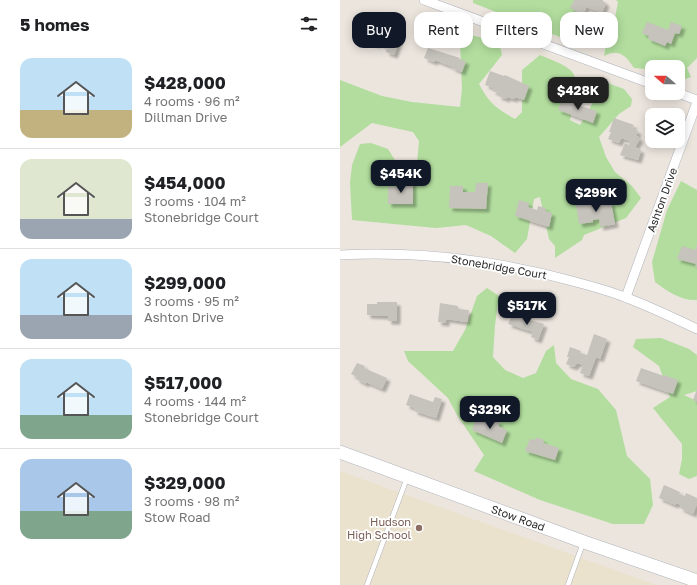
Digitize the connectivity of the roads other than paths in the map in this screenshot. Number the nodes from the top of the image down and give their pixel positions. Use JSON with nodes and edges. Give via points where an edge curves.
{"nodes":[{"id":1,"x":424,"y":0,"type":"edge"},
{"id":2,"x":645,"y":81,"type":"edge"},
{"id":3,"x":685,"y":96,"type":"edge"},
{"id":4,"x":697,"y":101,"type":"edge"},
{"id":5,"x":340,"y":255,"type":"edge"},
{"id":6,"x":626,"y":297,"type":"junction"},
{"id":7,"x":697,"y":329,"type":"edge"},
{"id":8,"x":340,"y":452,"type":"edge"},
{"id":9,"x":407,"y":478,"type":"junction"},
{"id":10,"x":584,"y":542,"type":"junction"},
{"id":11,"x":697,"y":581,"type":"edge"},
{"id":12,"x":367,"y":585,"type":"edge"},
{"id":13,"x":568,"y":585,"type":"edge"}],
"edges":[{"from":1,"to":2,"type":"street"},
{"from":3,"to":4,"type":"street"},
{"from":4,"to":6,"type":"street","name":"Ashton Drive"},
{"from":5,"to":6,"type":"street","name":"Stonebridge Court","via":[[396,254],[475,261],[542,273]]},
{"from":6,"to":7,"type":"street","name":"Stonebridge Court"},
{"from":8,"to":9,"type":"street","name":"Stow Road"},
{"from":9,"to":10,"type":"street","name":"Stow Road"},
{"from":9,"to":12,"type":"lane"},
{"from":10,"to":11,"type":"street","name":"Stow Road"},
{"from":10,"to":13,"type":"lane"}]}
